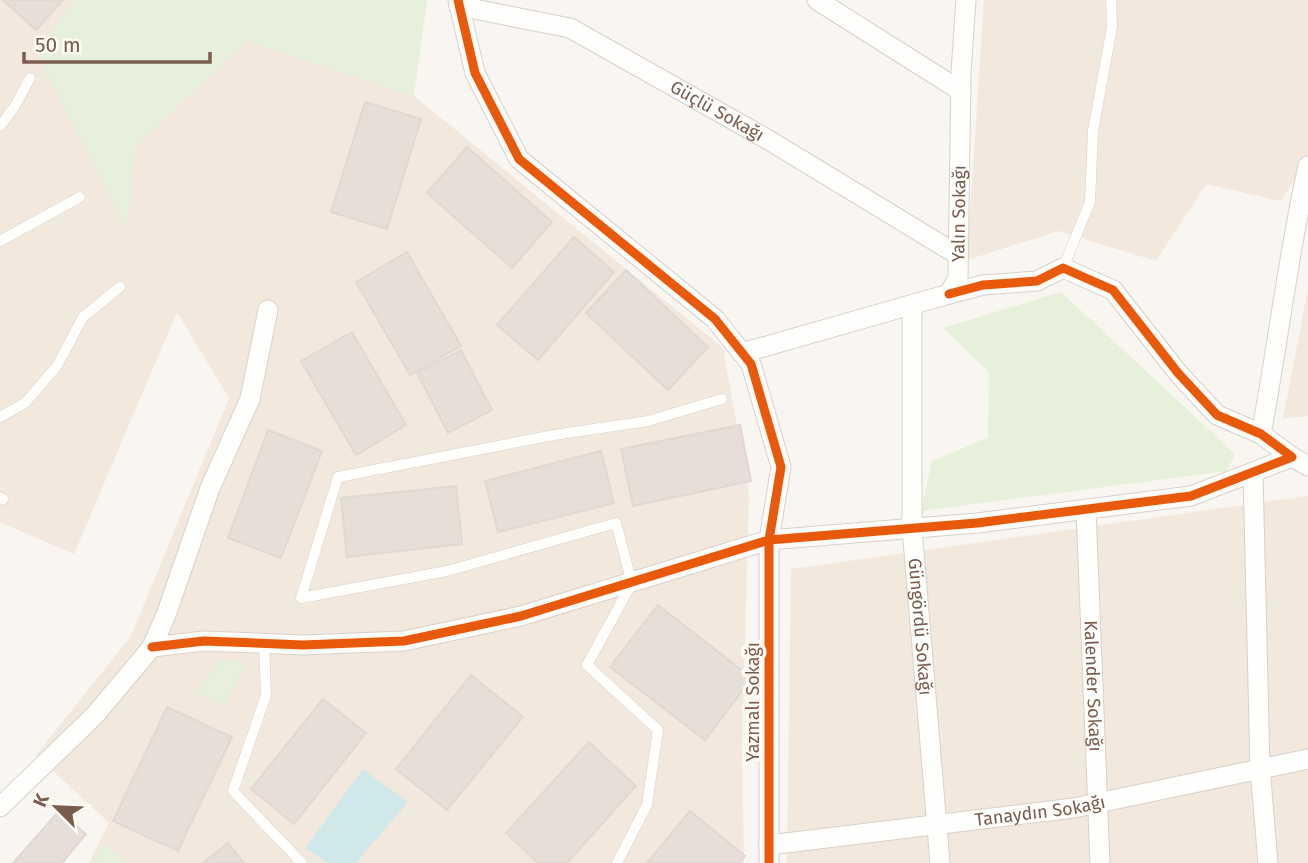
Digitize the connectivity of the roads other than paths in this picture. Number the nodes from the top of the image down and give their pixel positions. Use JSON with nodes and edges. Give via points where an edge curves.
{"nodes":[{"id":1,"x":817,"y":0,"type":"edge"},
{"id":2,"x":966,"y":0,"type":"edge"},
{"id":3,"x":1111,"y":0,"type":"edge"},
{"id":4,"x":458,"y":3,"type":"edge"},
{"id":5,"x":30,"y":78,"type":"dead end"},
{"id":6,"x":961,"y":90,"type":"junction"},
{"id":7,"x":0,"y":125,"type":"edge"},
{"id":8,"x":1308,"y":166,"type":"edge"},
{"id":9,"x":80,"y":197,"type":"dead end"},
{"id":10,"x":0,"y":241,"type":"edge"},
{"id":11,"x":958,"y":255,"type":"junction"},
{"id":12,"x":1063,"y":268,"type":"junction"},
{"id":13,"x":120,"y":287,"type":"dead end"},
{"id":14,"x":949,"y":294,"type":"junction"},
{"id":15,"x":912,"y":305,"type":"junction"},
{"id":16,"x":268,"y":310,"type":"dead end"},
{"id":17,"x":742,"y":353,"type":"junction"},
{"id":18,"x":722,"y":399,"type":"dead end"},
{"id":19,"x":0,"y":417,"type":"edge"},
{"id":20,"x":1261,"y":434,"type":"junction"},
{"id":21,"x":1300,"y":462,"type":"edge"},
{"id":22,"x":1253,"y":472,"type":"junction"},
{"id":23,"x":1086,"y":509,"type":"junction"},
{"id":24,"x":912,"y":528,"type":"junction"},
{"id":25,"x":769,"y":540,"type":"junction"},
{"id":26,"x":632,"y":583,"type":"junction"},
{"id":27,"x":264,"y":643,"type":"junction"},
{"id":28,"x":152,"y":647,"type":"junction"},
{"id":29,"x":1308,"y":759,"type":"edge"},
{"id":30,"x":1260,"y":768,"type":"junction"},
{"id":31,"x":1098,"y":802,"type":"junction"},
{"id":32,"x":0,"y":807,"type":"edge"},
{"id":33,"x":938,"y":825,"type":"junction"},
{"id":34,"x":769,"y":854,"type":"edge"},
{"id":35,"x":303,"y":863,"type":"edge"},
{"id":36,"x":617,"y":863,"type":"edge"},
{"id":37,"x":940,"y":863,"type":"edge"},
{"id":38,"x":1100,"y":863,"type":"edge"},
{"id":39,"x":1268,"y":863,"type":"edge"}],
"edges":[{"from":1,"to":6,"type":"street"},
{"from":2,"to":6,"type":"street","name":"Yalın Sokağı"},
{"from":3,"to":12,"type":"lane","via":[[1112,27],[1093,131],[1090,202]]},
{"from":4,"to":11,"type":"street","name":"Güçlü Sokağı","via":[[570,28],[767,139]]},
{"from":4,"to":17,"type":"street","name":"Yazmalı Sokağı","via":[[475,73],[519,159],[715,319]]},
{"from":5,"to":7,"type":"lane"},
{"from":6,"to":11,"type":"street","name":"Yalın Sokağı"},
{"from":8,"to":20,"type":"street"},
{"from":9,"to":10,"type":"lane"},
{"from":11,"to":14,"type":"street","name":"Yalın Sokağı","via":[[958,278]]},
{"from":12,"to":14,"type":"street","via":[[1037,281],[983,285]]},
{"from":12,"to":20,"type":"street","via":[[1113,290],[1217,415]]},
{"from":13,"to":19,"type":"lane","via":[[83,317],[57,366],[25,403]]},
{"from":14,"to":15,"type":"street"},
{"from":15,"to":17,"type":"street"},
{"from":15,"to":24,"type":"street","name":"Güngördü Sokağı"},
{"from":16,"to":28,"type":"street","via":[[250,399],[210,488]]},
{"from":17,"to":25,"type":"street","name":"Yazmalı Sokağı","via":[[751,364],[781,467]]},
{"from":18,"to":26,"type":"lane","via":[[648,421],[338,477],[301,598],[447,571],[616,523]]},
{"from":20,"to":21,"type":"street"},
{"from":21,"to":22,"type":"street"},
{"from":22,"to":23,"type":"street","via":[[1191,496]]},
{"from":22,"to":30,"type":"street"},
{"from":23,"to":24,"type":"street"},
{"from":23,"to":31,"type":"street","name":"Kalender Sokağı"},
{"from":24,"to":25,"type":"street"},
{"from":24,"to":33,"type":"street","name":"Güngördü Sokağı"},
{"from":25,"to":26,"type":"street"},
{"from":25,"to":34,"type":"street","name":"Yazmalı Sokağı"},
{"from":26,"to":27,"type":"street","via":[[521,616],[404,640]]},
{"from":26,"to":36,"type":"lane","via":[[587,665],[658,730],[647,805]]},
{"from":27,"to":28,"type":"street","via":[[204,641]]},
{"from":27,"to":35,"type":"lane","via":[[266,695],[233,791]]},
{"from":28,"to":32,"type":"street","via":[[94,715]]},
{"from":29,"to":30,"type":"street","name":"Tanaydın Sokağı"},
{"from":30,"to":31,"type":"street","name":"Tanaydın Sokağı"},
{"from":30,"to":39,"type":"street"},
{"from":31,"to":33,"type":"street","name":"Tanaydın Sokağı"},
{"from":31,"to":38,"type":"street","name":"Kalender Sokağı"},
{"from":33,"to":34,"type":"street","name":"Tanaydın Sokağı"},
{"from":33,"to":37,"type":"street","name":"Güngördü Sokağı"}]}
